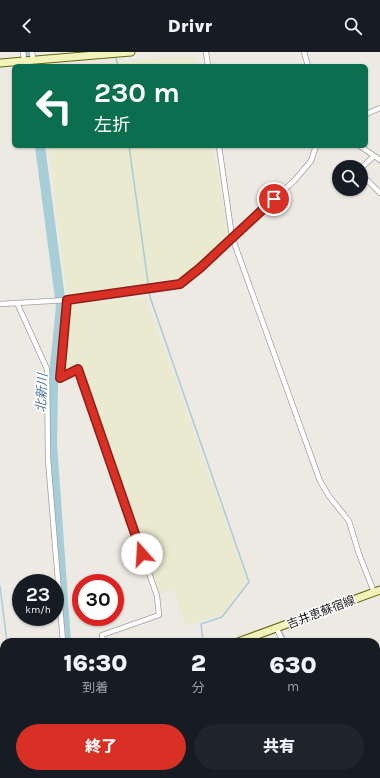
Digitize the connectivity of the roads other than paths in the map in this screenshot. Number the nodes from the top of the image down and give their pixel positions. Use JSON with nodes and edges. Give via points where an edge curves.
{"nodes":[{"id":1,"x":23,"y":52,"type":"edge"},
{"id":2,"x":131,"y":52,"type":"edge"},
{"id":3,"x":206,"y":52,"type":"edge"},
{"id":4,"x":304,"y":52,"type":"edge"},
{"id":5,"x":29,"y":58,"type":"edge"},
{"id":6,"x":0,"y":63,"type":"edge"},
{"id":7,"x":208,"y":64,"type":"edge"},
{"id":8,"x":307,"y":64,"type":"edge"},
{"id":9,"x":380,"y":108,"type":"edge"},
{"id":10,"x":368,"y":113,"type":"edge"},
{"id":11,"x":219,"y":148,"type":"edge"},
{"id":12,"x":315,"y":148,"type":"edge"},
{"id":13,"x":363,"y":148,"type":"edge"},
{"id":14,"x":374,"y":156,"type":"junction"},
{"id":15,"x":380,"y":160,"type":"edge"},
{"id":16,"x":368,"y":162,"type":"edge"},
{"id":17,"x":368,"y":181,"type":"edge"},
{"id":18,"x":380,"y":193,"type":"edge"},
{"id":19,"x":232,"y":237,"type":"junction"},
{"id":20,"x":67,"y":300,"type":"junction"},
{"id":21,"x":0,"y":304,"type":"edge"},
{"id":22,"x":17,"y":304,"type":"junction"},
{"id":23,"x":377,"y":591,"type":"edge"},
{"id":24,"x":277,"y":629,"type":"junction"},
{"id":25,"x":63,"y":638,"type":"edge"},
{"id":26,"x":102,"y":638,"type":"edge"},
{"id":27,"x":250,"y":638,"type":"edge"},
{"id":28,"x":281,"y":638,"type":"edge"}],
"edges":[{"from":1,"to":5,"type":"street"},
{"from":2,"to":5,"type":"main road"},
{"from":3,"to":7,"type":"street"},
{"from":4,"to":8,"type":"street"},
{"from":5,"to":6,"type":"main road"},
{"from":9,"to":10,"type":"street"},
{"from":11,"to":19,"type":"street"},
{"from":12,"to":19,"type":"street","via":[[312,161],[294,181]]},
{"from":13,"to":14,"type":"street"},
{"from":14,"to":15,"type":"street"},
{"from":14,"to":16,"type":"street"},
{"from":17,"to":18,"type":"street"},
{"from":19,"to":20,"type":"street","via":[[180,284]]},
{"from":19,"to":23,"type":"street","via":[[320,481],[349,522],[359,554]]},
{"from":20,"to":22,"type":"street"},
{"from":20,"to":26,"type":"street","via":[[60,378],[78,369],[157,596],[159,615],[102,635]]},
{"from":21,"to":22,"type":"street"},
{"from":22,"to":25,"type":"street","via":[[47,369],[48,459]]},
{"from":23,"to":24,"type":"main road","name":"吉井恵蘇宿線"},
{"from":24,"to":27,"type":"main road","name":"吉井恵蘇宿線"},
{"from":24,"to":28,"type":"street"}]}
